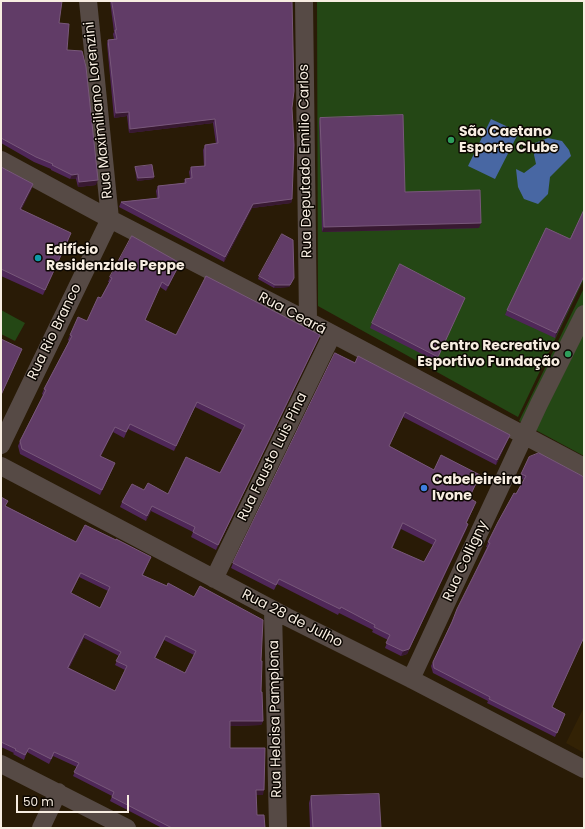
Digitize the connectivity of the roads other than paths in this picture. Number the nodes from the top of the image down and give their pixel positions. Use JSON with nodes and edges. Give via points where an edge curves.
{"nodes":[{"id":1,"x":88,"y":1,"type":"edge"},
{"id":2,"x":304,"y":1,"type":"edge"},
{"id":3,"x":1,"y":160,"type":"edge"},
{"id":4,"x":110,"y":219,"type":"junction"},
{"id":5,"x":584,"y":314,"type":"edge"},
{"id":6,"x":308,"y":321,"type":"junction"},
{"id":7,"x":332,"y":334,"type":"junction"},
{"id":8,"x":524,"y":435,"type":"junction"},
{"id":9,"x":1,"y":445,"type":"edge"},
{"id":10,"x":1,"y":466,"type":"edge"},
{"id":11,"x":584,"y":467,"type":"edge"},
{"id":12,"x":214,"y":579,"type":"junction"},
{"id":13,"x":280,"y":613,"type":"junction"},
{"id":14,"x":411,"y":679,"type":"junction"},
{"id":15,"x":1,"y":764,"type":"edge"},
{"id":16,"x":584,"y":769,"type":"edge"},
{"id":17,"x":58,"y":792,"type":"junction"},
{"id":18,"x":41,"y":828,"type":"edge"},
{"id":19,"x":127,"y":828,"type":"edge"},
{"id":20,"x":278,"y":828,"type":"edge"}],
"edges":[{"from":1,"to":4,"type":"street","name":"Rua Maximiliano Lorenzini"},
{"from":2,"to":6,"type":"street","name":"Rua Deputado Emilio Carlos"},
{"from":3,"to":4,"type":"street","name":"Rua Ceará"},
{"from":4,"to":6,"type":"street","name":"Rua Ceará"},
{"from":4,"to":9,"type":"street","name":"Rua Rio Branco"},
{"from":5,"to":8,"type":"street","name":"Rua Colligny"},
{"from":6,"to":7,"type":"street","name":"Rua Ceará"},
{"from":7,"to":8,"type":"street","name":"Rua Ceará"},
{"from":7,"to":12,"type":"street","name":"Rua Fausto Luis Pina"},
{"from":8,"to":11,"type":"street","name":"Rua Ceará"},
{"from":8,"to":14,"type":"street","name":"Rua Colligny"},
{"from":10,"to":12,"type":"street","name":"Rua 28 de Julho"},
{"from":12,"to":13,"type":"street","name":"Rua 28 de Julho"},
{"from":13,"to":14,"type":"street","name":"Rua 28 de Julho"},
{"from":13,"to":20,"type":"street","name":"Rua Heloisa Pamplona"},
{"from":14,"to":16,"type":"street","name":"Rua 28 de Julho"},
{"from":15,"to":17,"type":"street"},
{"from":17,"to":18,"type":"street"},
{"from":17,"to":19,"type":"street"}]}
